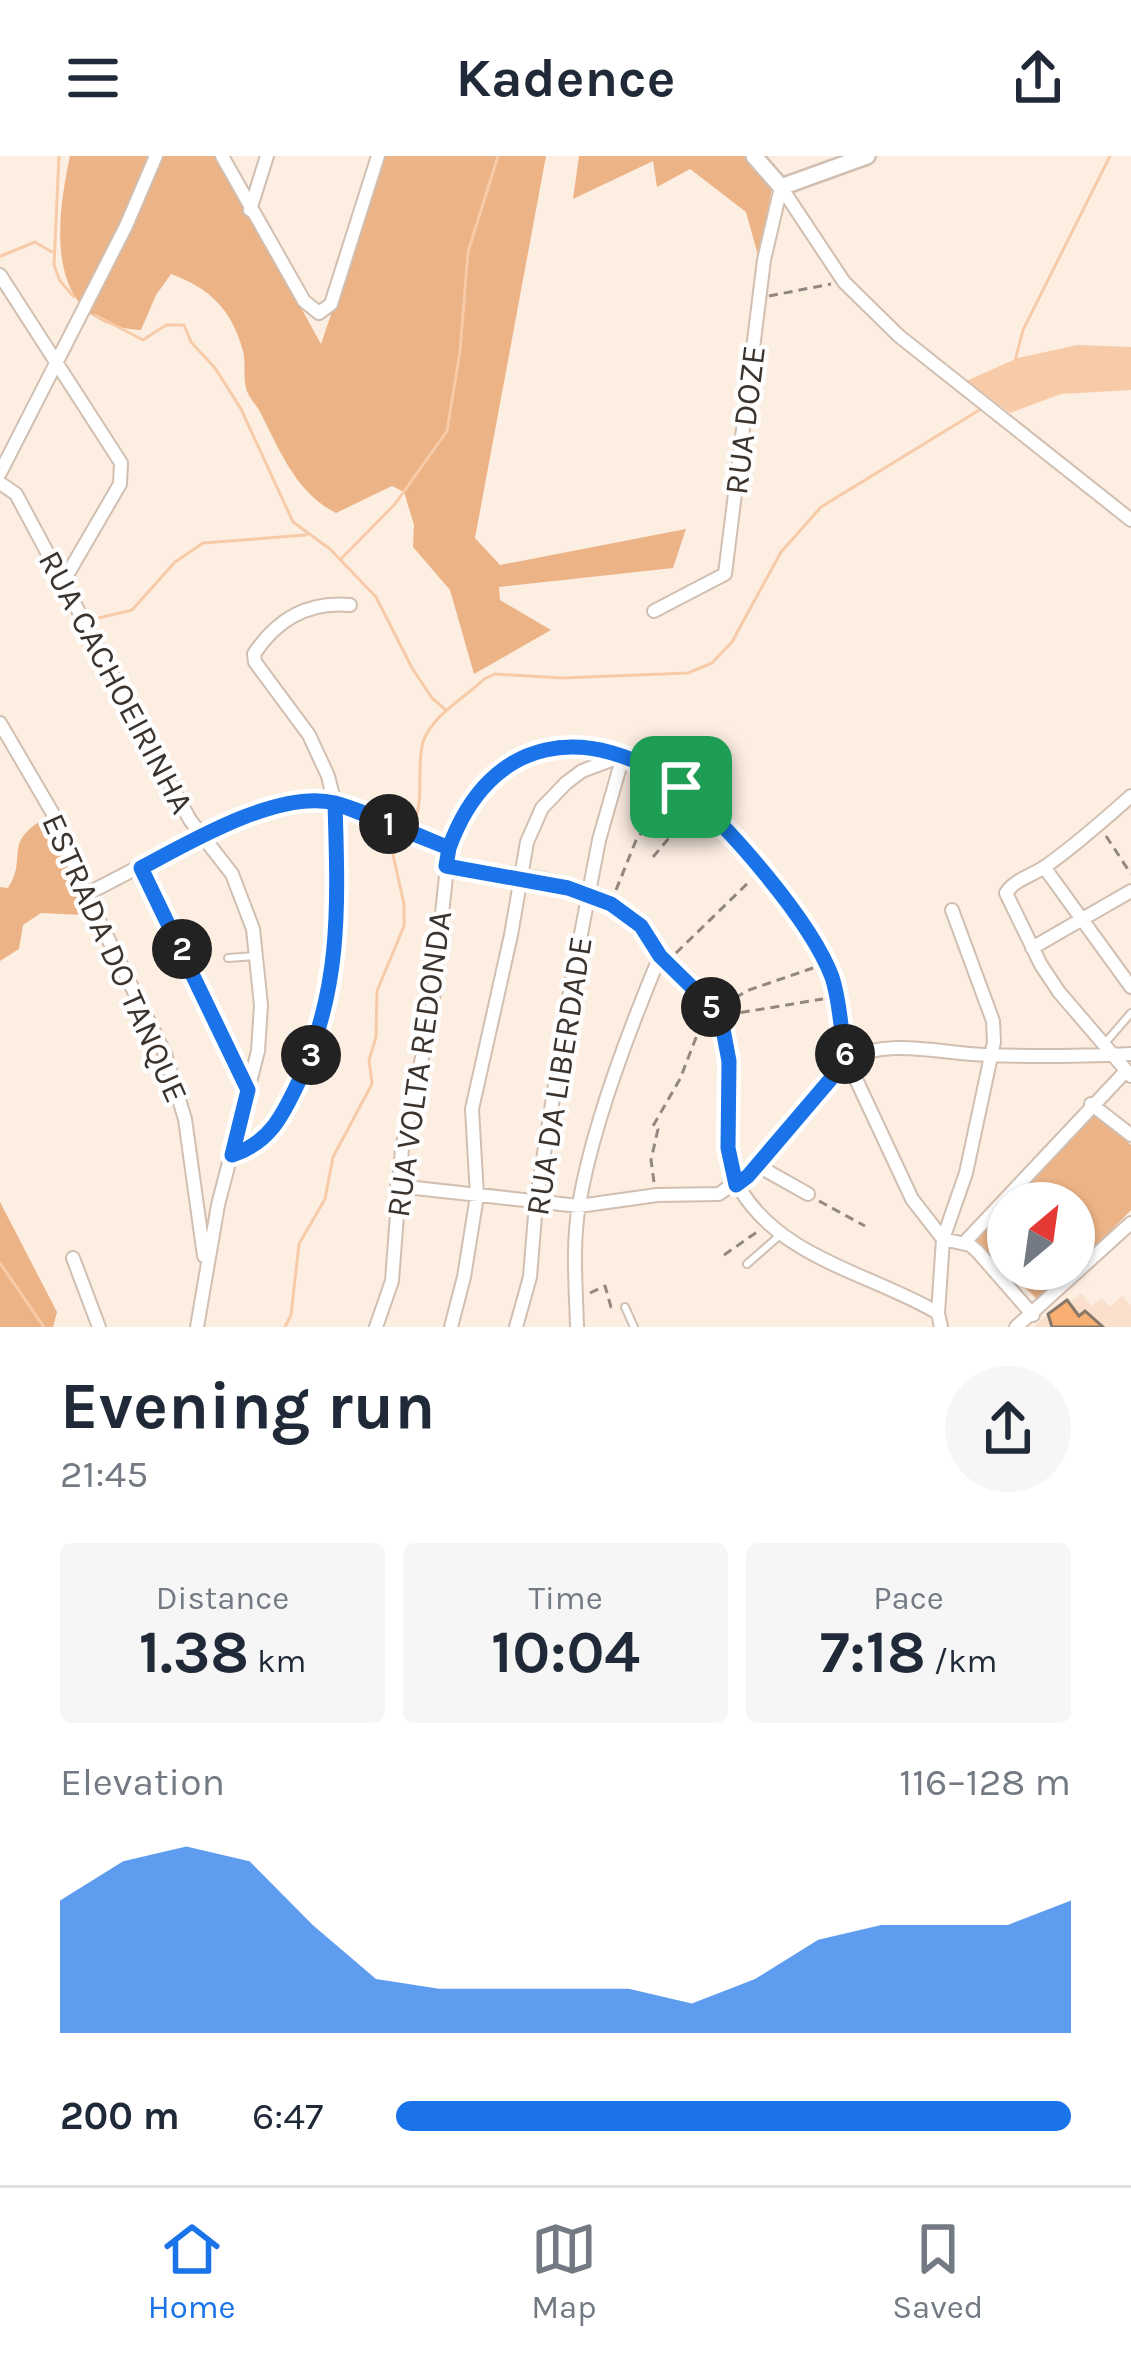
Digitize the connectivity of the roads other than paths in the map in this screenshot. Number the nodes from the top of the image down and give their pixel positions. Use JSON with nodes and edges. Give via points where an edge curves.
{"nodes":[{"id":1,"x":155,"y":156,"type":"edge"},
{"id":2,"x":221,"y":156,"type":"edge"},
{"id":3,"x":267,"y":156,"type":"edge"},
{"id":4,"x":378,"y":156,"type":"edge"},
{"id":5,"x":754,"y":156,"type":"edge"},
{"id":6,"x":866,"y":156,"type":"edge"},
{"id":7,"x":781,"y":187,"type":"junction"},
{"id":8,"x":250,"y":210,"type":"junction"},
{"id":9,"x":0,"y":274,"type":"edge"},
{"id":10,"x":56,"y":359,"type":"junction"},
{"id":11,"x":0,"y":473,"type":"edge"},
{"id":12,"x":0,"y":483,"type":"edge"},
{"id":13,"x":1131,"y":520,"type":"edge"},
{"id":14,"x":63,"y":583,"type":"junction"},
{"id":15,"x":350,"y":605,"type":"dead end"},
{"id":16,"x":654,"y":611,"type":"dead end"},
{"id":17,"x":0,"y":723,"type":"edge"},
{"id":18,"x":623,"y":756,"type":"junction"},
{"id":19,"x":1131,"y":796,"type":"edge"},
{"id":20,"x":335,"y":803,"type":"junction"},
{"id":21,"x":200,"y":836,"type":"junction"},
{"id":22,"x":449,"y":848,"type":"junction"},
{"id":23,"x":446,"y":866,"type":"junction"},
{"id":24,"x":1044,"y":867,"type":"junction"},
{"id":25,"x":141,"y":868,"type":"junction"},
{"id":26,"x":520,"y":876,"type":"junction"},
{"id":27,"x":1131,"y":891,"type":"edge"},
{"id":28,"x":86,"y":894,"type":"junction"},
{"id":29,"x":589,"y":895,"type":"junction"},
{"id":30,"x":952,"y":910,"type":"dead end"},
{"id":31,"x":1083,"y":921,"type":"junction"},
{"id":32,"x":1033,"y":948,"type":"junction"},
{"id":33,"x":257,"y":956,"type":"junction"},
{"id":34,"x":228,"y":958,"type":"dead end"},
{"id":35,"x":663,"y":959,"type":"junction"},
{"id":36,"x":1131,"y":987,"type":"edge"},
{"id":37,"x":1131,"y":1013,"type":"edge"},
{"id":38,"x":1106,"y":1042,"type":"junction"},
{"id":39,"x":1131,"y":1054,"type":"edge"},
{"id":40,"x":991,"y":1055,"type":"junction"},
{"id":41,"x":1115,"y":1055,"type":"junction"},
{"id":42,"x":847,"y":1060,"type":"junction"},
{"id":43,"x":1128,"y":1074,"type":"edge"},
{"id":44,"x":248,"y":1090,"type":"junction"},
{"id":45,"x":1091,"y":1105,"type":"junction"},
{"id":46,"x":1131,"y":1135,"type":"edge"},
{"id":47,"x":232,"y":1155,"type":"junction"},
{"id":48,"x":758,"y":1166,"type":"junction"},
{"id":49,"x":736,"y":1185,"type":"junction"},
{"id":50,"x":397,"y":1186,"type":"junction"},
{"id":51,"x":808,"y":1194,"type":"road end"},
{"id":52,"x":477,"y":1196,"type":"junction"},
{"id":53,"x":536,"y":1203,"type":"junction"},
{"id":54,"x":579,"y":1206,"type":"junction"},
{"id":55,"x":1131,"y":1223,"type":"edge"},
{"id":56,"x":782,"y":1234,"type":"junction"},
{"id":57,"x":943,"y":1239,"type":"junction"},
{"id":58,"x":964,"y":1243,"type":"junction"},
{"id":59,"x":73,"y":1258,"type":"dead end"},
{"id":60,"x":747,"y":1264,"type":"dead end"},
{"id":61,"x":206,"y":1275,"type":"junction"},
{"id":62,"x":625,"y":1307,"type":"road end"},
{"id":63,"x":1034,"y":1315,"type":"junction"},
{"id":64,"x":941,"y":1322,"type":"edge"},
{"id":65,"x":1019,"y":1326,"type":"edge"},
{"id":66,"x":99,"y":1327,"type":"edge"},
{"id":67,"x":197,"y":1327,"type":"edge"},
{"id":68,"x":376,"y":1327,"type":"edge"},
{"id":69,"x":451,"y":1327,"type":"edge"},
{"id":70,"x":516,"y":1327,"type":"edge"},
{"id":71,"x":577,"y":1327,"type":"edge"},
{"id":72,"x":634,"y":1327,"type":"edge"}],
"edges":[{"from":1,"to":10,"type":"street"},
{"from":2,"to":8,"type":"street"},
{"from":3,"to":8,"type":"street"},
{"from":4,"to":8,"type":"street","via":[[327,310],[304,302]]},
{"from":5,"to":7,"type":"street"},
{"from":6,"to":7,"type":"street"},
{"from":7,"to":13,"type":"street","via":[[844,282],[899,336]]},
{"from":7,"to":16,"type":"street","name":"RUA DOZE","via":[[764,260],[725,574]]},
{"from":9,"to":10,"type":"street"},
{"from":10,"to":11,"type":"street"},
{"from":10,"to":14,"type":"street","via":[[122,473]]},
{"from":12,"to":14,"type":"street","name":"RUA CACHOEIRINHA","via":[[16,494]]},
{"from":14,"to":21,"type":"street","name":"RUA CACHOEIRINHA"},
{"from":15,"to":20,"type":"street","via":[[308,606],[254,654],[309,735]]},
{"from":17,"to":28,"type":"street","name":"ESTRADA DO TANQUE","via":[[52,812]]},
{"from":18,"to":22,"type":"street","name":"RUA VOLTA REDONDA","via":[[565,746],[521,758],[474,796]]},
{"from":18,"to":26,"type":"street","via":[[582,771],[554,794],[527,842]]},
{"from":18,"to":29,"type":"street","name":"RUA DA LIBERDADE"},
{"from":18,"to":42,"type":"street","name":"RUA VOLTA REDONDA","via":[[681,787],[761,870],[826,964]]},
{"from":19,"to":24,"type":"street"},
{"from":20,"to":21,"type":"street","via":[[296,802]]},
{"from":20,"to":22,"type":"street"},
{"from":20,"to":47,"type":"street","via":[[337,947],[319,1030],[272,1130]]},
{"from":21,"to":25,"type":"street"},
{"from":21,"to":33,"type":"street","name":"RUA CACHOEIRINHA","via":[[232,874]]},
{"from":22,"to":23,"type":"street","name":"RUA VOLTA REDONDA"},
{"from":23,"to":26,"type":"street"},
{"from":23,"to":50,"type":"street","name":"RUA VOLTA REDONDA","via":[[431,1017]]},
{"from":24,"to":31,"type":"street"},
{"from":24,"to":32,"type":"street","via":[[1008,887]]},
{"from":25,"to":28,"type":"street"},
{"from":25,"to":44,"type":"street"},
{"from":26,"to":29,"type":"street"},
{"from":26,"to":52,"type":"street","via":[[472,1109]]},
{"from":27,"to":31,"type":"street"},
{"from":28,"to":61,"type":"street","name":"ESTRADA DO TANQUE","via":[[177,1089]]},
{"from":29,"to":35,"type":"street","via":[[634,918]]},
{"from":29,"to":53,"type":"street","name":"RUA DA LIBERDADE"},
{"from":30,"to":40,"type":"street","via":[[993,1021]]},
{"from":31,"to":32,"type":"street"},
{"from":31,"to":36,"type":"street"},
{"from":32,"to":38,"type":"street","via":[[1059,992]]},
{"from":33,"to":34,"type":"lane"},
{"from":33,"to":44,"type":"street","name":"RUA CACHOEIRINHA","via":[[261,1024]]},
{"from":35,"to":49,"type":"street","via":[[716,1013],[728,1047],[726,1134]]},
{"from":35,"to":54,"type":"street","via":[[594,1142]]},
{"from":37,"to":38,"type":"lane"},
{"from":38,"to":41,"type":"street"},
{"from":39,"to":41,"type":"street"},
{"from":40,"to":41,"type":"street"},
{"from":40,"to":42,"type":"street","via":[[886,1048]]},
{"from":40,"to":57,"type":"street"},
{"from":41,"to":43,"type":"street"},
{"from":42,"to":48,"type":"street"},
{"from":42,"to":57,"type":"street","name":"RUA VOLTA REDONDA","via":[[912,1199]]},
{"from":43,"to":45,"type":"street"},
{"from":44,"to":47,"type":"street","name":"RUA CACHOEIRINHA"},
{"from":45,"to":46,"type":"street"},
{"from":45,"to":58,"type":"street"},
{"from":47,"to":61,"type":"street","name":"RUA CACHOEIRINHA"},
{"from":48,"to":49,"type":"street"},
{"from":48,"to":51,"type":"street"},
{"from":49,"to":54,"type":"street","via":[[718,1194]]},
{"from":49,"to":56,"type":"street"},
{"from":50,"to":52,"type":"street"},
{"from":50,"to":68,"type":"street","name":"RUA VOLTA REDONDA","via":[[392,1281]]},
{"from":52,"to":53,"type":"street"},
{"from":52,"to":69,"type":"street"},
{"from":53,"to":54,"type":"street"},
{"from":53,"to":70,"type":"street","name":"RUA DA LIBERDADE"},
{"from":54,"to":71,"type":"street"},
{"from":55,"to":63,"type":"street"},
{"from":56,"to":60,"type":"lane"},
{"from":56,"to":64,"type":"street"},
{"from":57,"to":58,"type":"street"},
{"from":57,"to":64,"type":"street"},
{"from":58,"to":63,"type":"street"},
{"from":59,"to":66,"type":"street"},
{"from":61,"to":67,"type":"street","name":"RUA CACHOEIRINHA"},
{"from":62,"to":72,"type":"lane"},
{"from":63,"to":65,"type":"street"}]}
